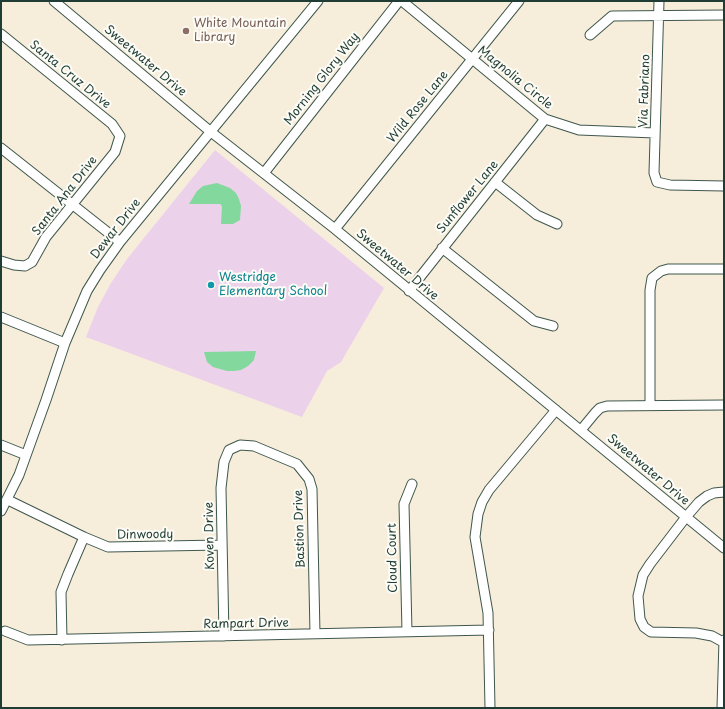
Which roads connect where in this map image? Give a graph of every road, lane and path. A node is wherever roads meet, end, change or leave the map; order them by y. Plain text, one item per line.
1 (54, 1) edge
2 (318, 1) edge
3 (401, 1) edge
4 (519, 1) edge
5 (659, 1) edge
6 (724, 15) edge
7 (659, 17) junction
8 (1, 34) edge
9 (590, 35) dead end
10 (472, 59) junction
11 (545, 119) junction
12 (211, 132) junction
13 (655, 133) junction
14 (120, 136) joint
15 (1, 148) edge
16 (264, 173) junction
17 (495, 182) junction
18 (724, 186) edge
19 (72, 205) junction
20 (557, 224) dead end
21 (335, 229) junction
22 (120, 242) junction
23 (442, 248) junction
24 (1, 261) edge
25 (724, 269) edge
26 (409, 291) junction
27 (1, 318) edge
28 (553, 326) dead end
29 (65, 343) junction
30 (650, 405) junction
31 (724, 406) edge
32 (556, 410) junction
33 (581, 430) junction
34 (1, 445) edge
35 (240, 445) joint
36 (26, 455) junction
37 (412, 484) dead end
38 (724, 492) edge
39 (8, 500) junction
40 (1, 511) edge
41 (686, 517) junction
42 (84, 537) junction
43 (221, 545) junction
44 (724, 548) edge
45 (489, 630) junction
46 (5, 631) dead end
47 (407, 632) junction
48 (314, 634) junction
49 (224, 636) junction
50 (62, 640) junction
51 (724, 641) edge
52 (490, 708) edge
53 (722, 708) edge

1 - 12 street, Sweetwater Drive
2 - 12 street, Dewar Drive
3 - 10 street, Magnolia Circle
3 - 16 street, Morning Glory Way
4 - 10 street, Wild Rose Lane
5 - 7 street, Via Fabriano
6 - 7 street
7 - 9 street
7 - 13 street, Via Fabriano
8 - 14 street, Santa Cruz Drive
10 - 11 street, Magnolia Circle
10 - 21 street, Wild Rose Lane
11 - 13 street, Magnolia Circle
11 - 17 street, Sunflower Lane
12 - 16 street, Sweetwater Drive
12 - 22 street, Dewar Drive
13 - 18 street, Via Fabriano
14 - 19 street, Santa Ana Drive
15 - 19 street
16 - 21 street, Sweetwater Drive
17 - 20 street
17 - 23 street, Sunflower Lane
19 - 22 street
19 - 24 street, Santa Ana Drive
21 - 26 street, Sweetwater Drive
22 - 29 street, Dewar Drive
23 - 26 street, Sunflower Lane
23 - 28 street
25 - 30 street
26 - 32 street, Sweetwater Drive
27 - 29 street
29 - 36 street, Dewar Drive
30 - 31 street
30 - 33 street
32 - 33 street, Sweetwater Drive
32 - 45 street
33 - 41 street, Sweetwater Drive
34 - 36 street
35 - 43 street, Koven Drive
35 - 48 street, Bastion Drive
36 - 39 street, Dewar Drive
37 - 47 street, Cloud Court
38 - 41 street
39 - 40 street, Dewar Drive
39 - 42 street, Dinwoody
41 - 44 street, Sweetwater Drive
41 - 51 street
42 - 43 street, Dinwoody
42 - 50 street
43 - 49 street, Koven Drive
45 - 47 street, Rampart Drive
45 - 52 street
46 - 50 street, Rampart Drive
47 - 48 street, Rampart Drive
48 - 49 street, Rampart Drive
49 - 50 street, Rampart Drive
51 - 53 street

